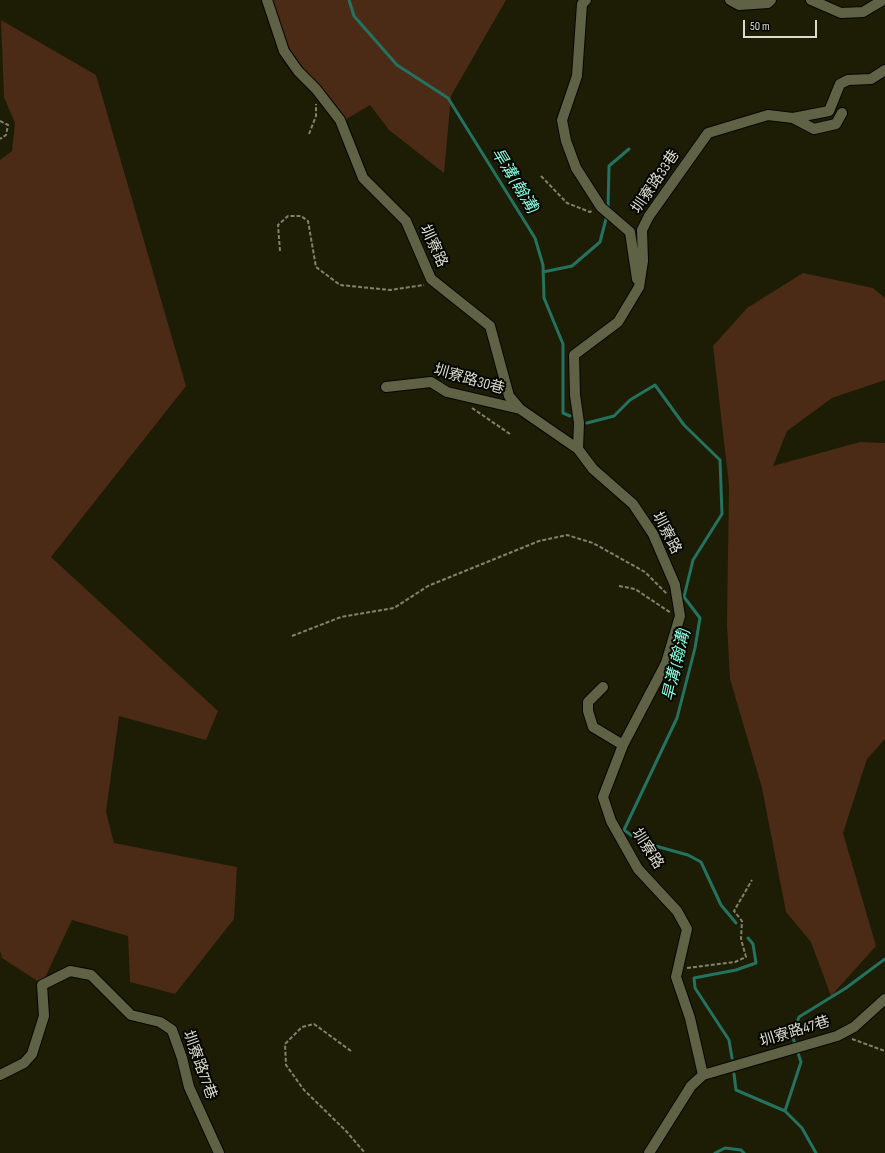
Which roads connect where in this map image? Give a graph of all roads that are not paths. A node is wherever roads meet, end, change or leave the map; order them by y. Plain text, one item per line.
1 (267, 0) edge
2 (586, 0) edge
3 (730, 0) edge
4 (771, 0) edge
5 (810, 0) edge
6 (882, 0) edge
7 (885, 70) edge
8 (842, 113) dead end
9 (794, 118) junction
10 (639, 287) junction
11 (386, 387) dead end
12 (520, 409) junction
13 (578, 449) junction
14 (603, 687) dead end
15 (622, 745) junction
16 (885, 999) edge
17 (0, 1075) edge
18 (703, 1075) junction
19 (219, 1153) edge
20 (650, 1153) edge

1 - 12 street, 圳寮路
2 - 10 street
3 - 4 street
5 - 6 street
7 - 9 street, 圳寮路33巷
8 - 9 street
9 - 10 street, 圳寮路33巷
10 - 13 street, 圳寮路33巷
11 - 12 street, 圳寮路30巷
12 - 13 street, 圳寮路
13 - 15 street, 圳寮路
14 - 15 street
15 - 18 street, 圳寮路
16 - 18 street, 圳寮路47巷
17 - 19 street, 圳寮路77巷
18 - 20 street

